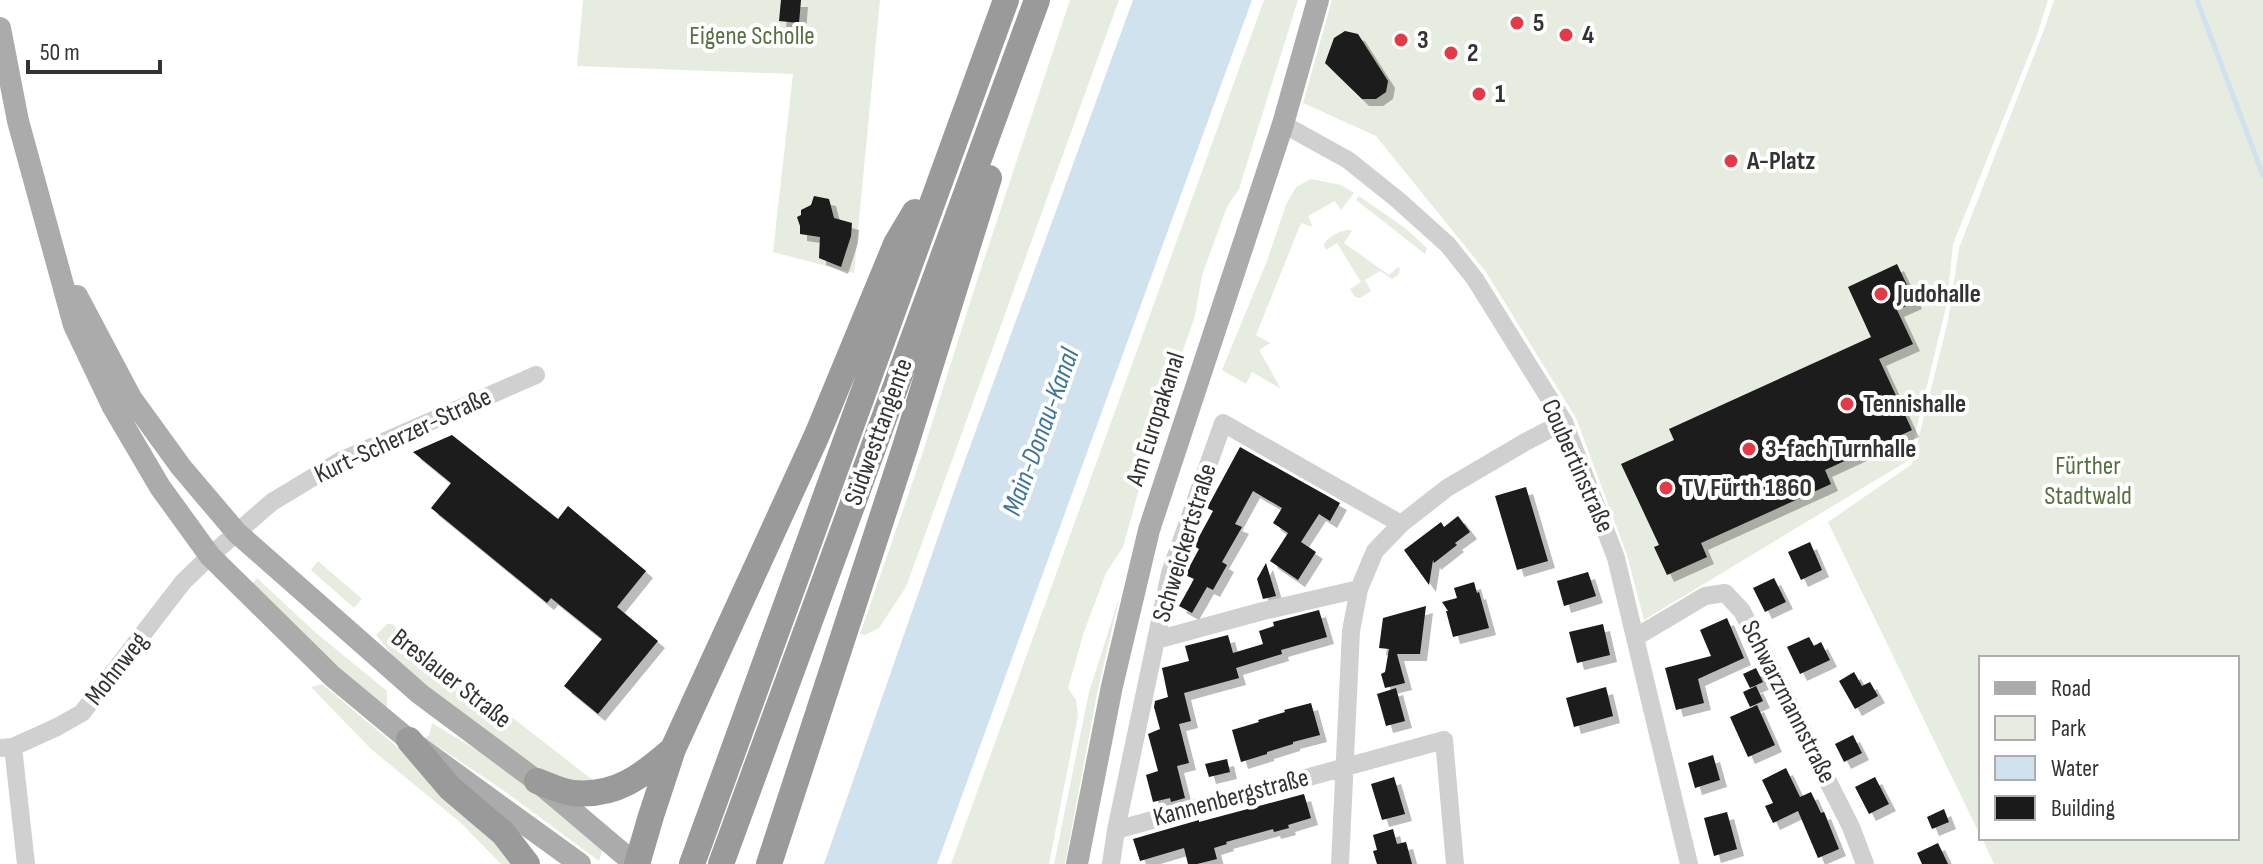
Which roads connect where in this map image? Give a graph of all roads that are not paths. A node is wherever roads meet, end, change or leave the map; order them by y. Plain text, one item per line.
1 (1006, 0) edge
2 (1037, 0) edge
3 (1318, 0) edge
4 (0, 28) edge
5 (1005, 88) junction
6 (1283, 124) junction
7 (950, 154) junction
8 (49, 232) junction
9 (536, 375) dead end
10 (1564, 422) junction
11 (1401, 524) junction
12 (237, 533) junction
13 (210, 556) junction
14 (1359, 589) junction
15 (1636, 637) junction
16 (1156, 640) junction
17 (409, 740) junction
18 (6, 748) edge
19 (673, 749) junction
20 (1345, 767) junction
21 (537, 781) junction
22 (1116, 830) junction
23 (26, 864) edge
24 (527, 864) edge
25 (580, 864) edge
26 (636, 864) edge
27 (692, 864) edge
28 (721, 864) edge
29 (769, 864) edge
30 (1077, 864) edge
31 (1111, 864) edge
32 (1340, 864) edge
33 (1455, 864) edge
34 (1689, 864) edge
35 (1865, 864) edge

1 - 7 highway, Südwesttangente
2 - 5 highway, Südwesttangente
3 - 6 main road, Am Europakanal
4 - 8 main road, Breslauer Straße
5 - 28 highway, Südwesttangente
5 - 29 highway
6 - 10 street, Coubertinstraße
6 - 30 main road, Am Europakanal
7 - 19 highway
7 - 27 highway, Südwesttangente
8 - 12 main road, Breslauer Straße
8 - 13 main road, Breslauer Straße
9 - 12 street, Kurt-Scherzer-Straße
10 - 11 street, Kannenbergstraße
10 - 15 street, Coubertinstraße
11 - 14 street, Kannenbergstraße
11 - 16 street, Schweickertstraße
12 - 13 street
12 - 21 main road, Breslauer Straße
13 - 17 main road, Breslauer Straße
13 - 18 street, Mohnweg
14 - 16 street
14 - 20 street, Kannenbergstraße
15 - 34 street, Coubertinstraße
15 - 35 street, Schwarzmannstraße
16 - 22 street, Schweickertstraße
17 - 24 highway
17 - 25 main road, Breslauer Straße
18 - 23 street
19 - 21 highway
19 - 26 highway
20 - 22 street, Kannenbergstraße
20 - 32 street, Kannenbergstraße
20 - 33 street
21 - 26 main road, Breslauer Straße
22 - 31 street, Schweickertstraße

